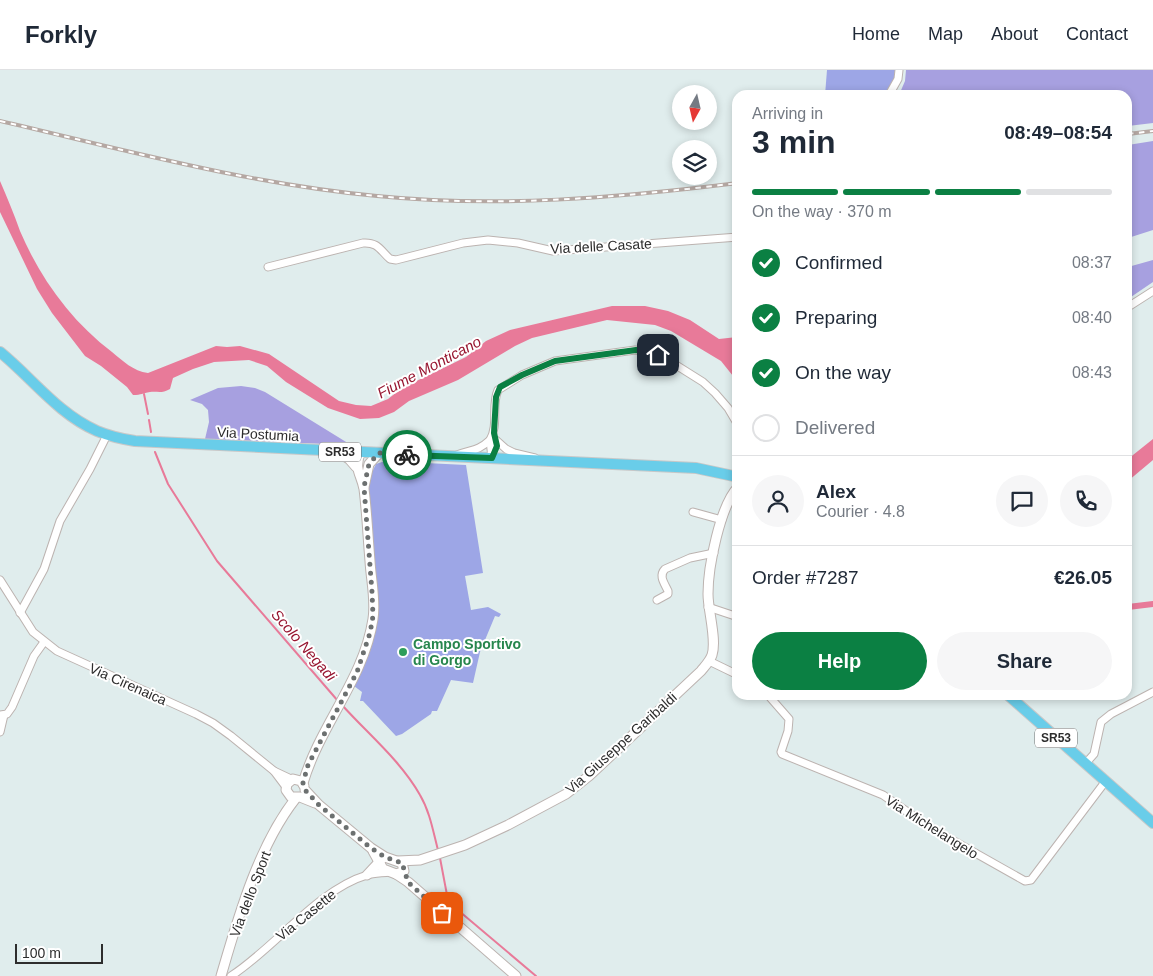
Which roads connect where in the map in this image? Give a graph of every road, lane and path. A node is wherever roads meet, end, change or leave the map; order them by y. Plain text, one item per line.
1 (899, 70) edge
2 (892, 90) edge
3 (732, 237) edge
4 (268, 266) dead end
5 (1153, 291) edge
6 (1132, 305) edge
7 (0, 352) edge
8 (0, 360) edge
9 (11, 362) junction
10 (732, 415) edge
11 (106, 435) junction
12 (493, 438) junction
13 (338, 452) junction
14 (361, 453) junction
15 (379, 453) junction
16 (452, 456) junction
17 (492, 458) junction
18 (543, 460) junction
19 (356, 467) junction
20 (366, 473) junction
21 (732, 475) edge
22 (364, 487) junction
23 (732, 490) edge
24 (732, 494) edge
25 (730, 497) junction
26 (693, 512) dead end
27 (722, 520) junction
28 (714, 553) junction
29 (0, 580) edge
30 (657, 600) dead end
31 (708, 607) junction
32 (20, 613) junction
33 (732, 615) edge
34 (44, 642) junction
35 (709, 661) junction
36 (732, 672) edge
37 (1153, 692) edge
38 (772, 700) edge
39 (1014, 700) edge
40 (2, 715) edge
41 (0, 732) edge
42 (1085, 764) junction
43 (1105, 782) junction
44 (295, 788) junction
45 (1153, 823) edge
46 (382, 859) junction
47 (420, 860) junction
48 (398, 861) junction
49 (399, 871) junction
50 (367, 875) junction
51 (221, 976) edge
52 (232, 976) edge
53 (516, 976) edge

1 - 2 street
3 - 4 street, Via delle Casate
5 - 6 street
7 - 9 main road, Via Postumia / SR53
8 - 9 street
9 - 11 main road, Via Postumia / SR53
10 - 12 street
11 - 13 main road, Via Postumia / SR53
11 - 32 street
12 - 16 street
12 - 17 street
12 - 18 street
13 - 14 main road, Via Postumia / SR53
13 - 19 street
14 - 15 main road, Via Postumia / SR53
14 - 19 street
14 - 20 street
15 - 16 main road, Via Postumia / SR53
15 - 20 street
16 - 17 main road, Via Postumia / SR53
17 - 18 main road, Via Postumia / SR53
18 - 21 main road, Via Postumia / SR53
19 - 22 street, Via dello Sport
20 - 22 street
22 - 44 street, Via dello Sport
23 - 25 street
24 - 25 street
25 - 27 street
26 - 27 street
27 - 28 street
28 - 30 street
28 - 31 street
29 - 32 street, Via Cirenaica
31 - 33 street
31 - 35 street
32 - 34 street, Via Cirenaica
34 - 40 street
34 - 44 street, Via Cirenaica
35 - 36 street
35 - 47 street, Via Giuseppe Garibaldi
37 - 42 street
38 - 43 street, Via Michelangelo
39 - 42 main road, SR53
40 - 41 street
42 - 43 main road, SR53
43 - 45 main road, SR53
44 - 46 street
44 - 51 street, Via dello Sport
46 - 48 street
46 - 49 street
46 - 50 street
47 - 48 street
47 - 49 street
48 - 49 street
49 - 50 street, Via Casette
49 - 53 street
50 - 52 street, Via Casette

